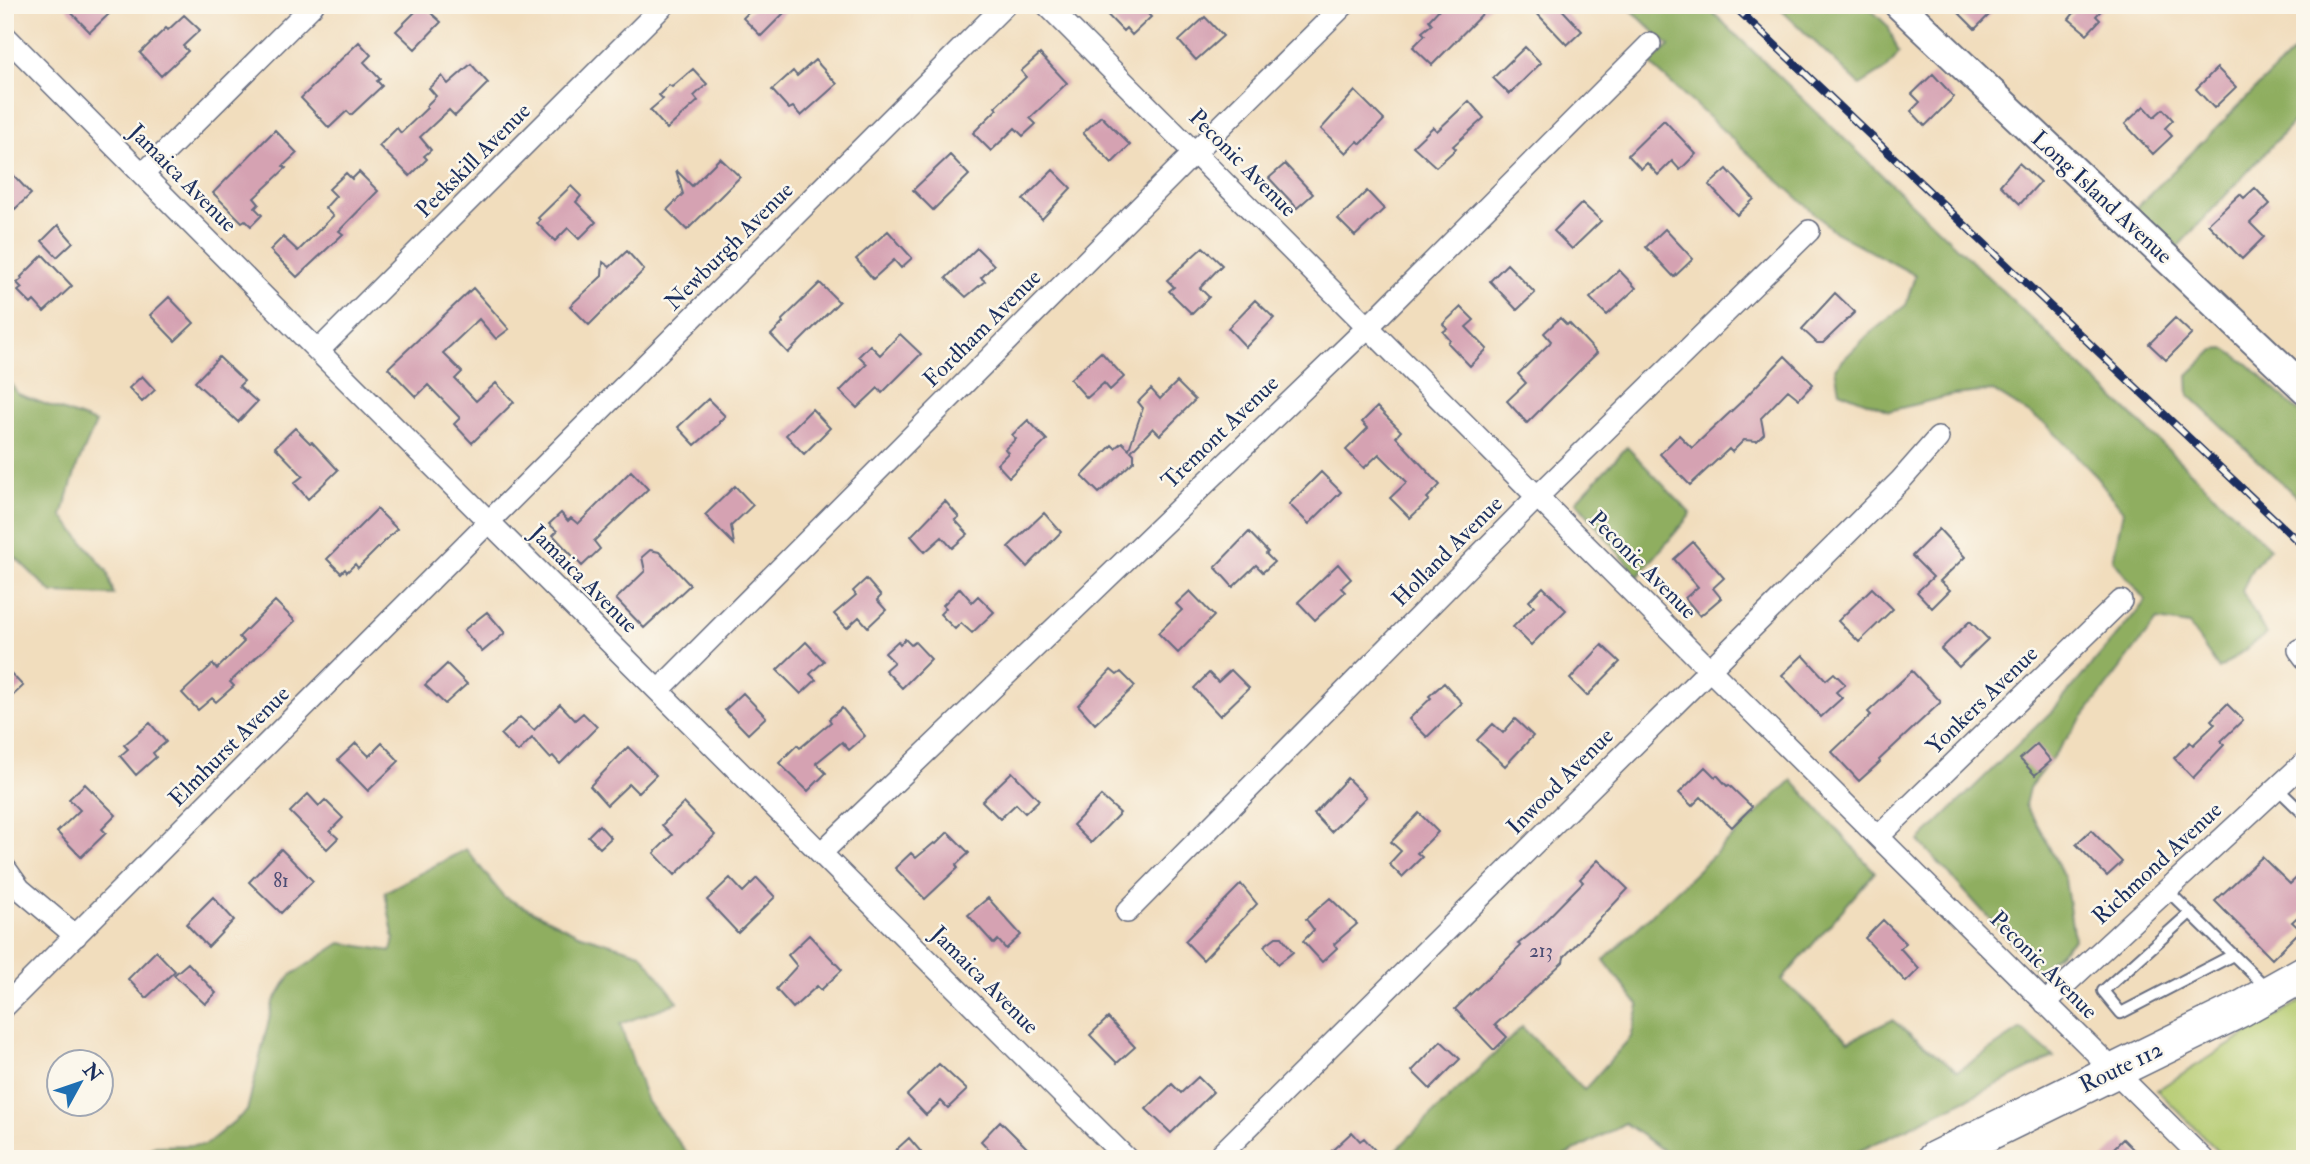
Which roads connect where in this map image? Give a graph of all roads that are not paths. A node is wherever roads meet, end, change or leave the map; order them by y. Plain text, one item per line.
1 (313, 5) edge
2 (664, 5) edge
3 (1005, 5) edge
4 (1047, 5) edge
5 (1344, 5) edge
6 (1899, 5) edge
7 (5, 36) edge
8 (1650, 44) dead end
9 (1195, 152) junction
10 (143, 174) junction
11 (1809, 231) dead end
12 (1369, 326) junction
13 (318, 351) junction
14 (2305, 389) edge
15 (1938, 438) dead end
16 (1538, 496) junction
17 (490, 523) junction
18 (2121, 601) dead end
19 (1710, 670) junction
20 (659, 690) junction
21 (2305, 762) edge
22 (2277, 788) junction
23 (2305, 815) edge
24 (1879, 836) junction
25 (821, 853) junction
26 (5, 868) edge
27 (2167, 890) junction
28 (1127, 912) dead end
29 (2190, 913) junction
30 (76, 936) junction
31 (2233, 955) junction
32 (2305, 973) edge
33 (2271, 993) junction
34 (2045, 1003) junction
35 (5, 1006) edge
36 (2114, 1071) junction
37 (1127, 1159) edge
38 (1216, 1159) edge
39 (1935, 1159) edge
40 (2203, 1159) edge

1 - 10 street
2 - 13 street, Peekskill Avenue
3 - 17 street, Newburgh Avenue
4 - 9 street, Peconic Avenue
5 - 9 street, Fordham Avenue
6 - 14 street, Long Island Avenue
7 - 10 street, Jamaica Avenue
8 - 12 street, Tremont Avenue
9 - 12 street, Peconic Avenue
9 - 20 street, Fordham Avenue
10 - 13 street, Jamaica Avenue
11 - 16 street, Holland Avenue
12 - 16 street, Peconic Avenue
12 - 25 street, Tremont Avenue
13 - 17 street, Jamaica Avenue
15 - 19 street, Inwood Avenue
16 - 19 street, Peconic Avenue
16 - 28 street, Holland Avenue
17 - 20 street, Jamaica Avenue
17 - 30 street, Elmhurst Avenue
18 - 24 street, Yonkers Avenue
19 - 24 street, Peconic Avenue
19 - 38 street, Inwood Avenue
20 - 25 street, Jamaica Avenue
21 - 22 street, Richmond Avenue
22 - 23 lane
22 - 27 street, Richmond Avenue
24 - 34 street, Peconic Avenue
25 - 37 street, Jamaica Avenue
26 - 30 street
27 - 29 lane
27 - 34 street, Richmond Avenue
29 - 31 lane
29 - 31 lane
30 - 35 street, Elmhurst Avenue
31 - 33 lane
32 - 33 main road, Route 112
33 - 36 main road, Route 112
34 - 36 street, Peconic Avenue
36 - 39 main road, Route 112
36 - 40 street, Peconic Avenue

